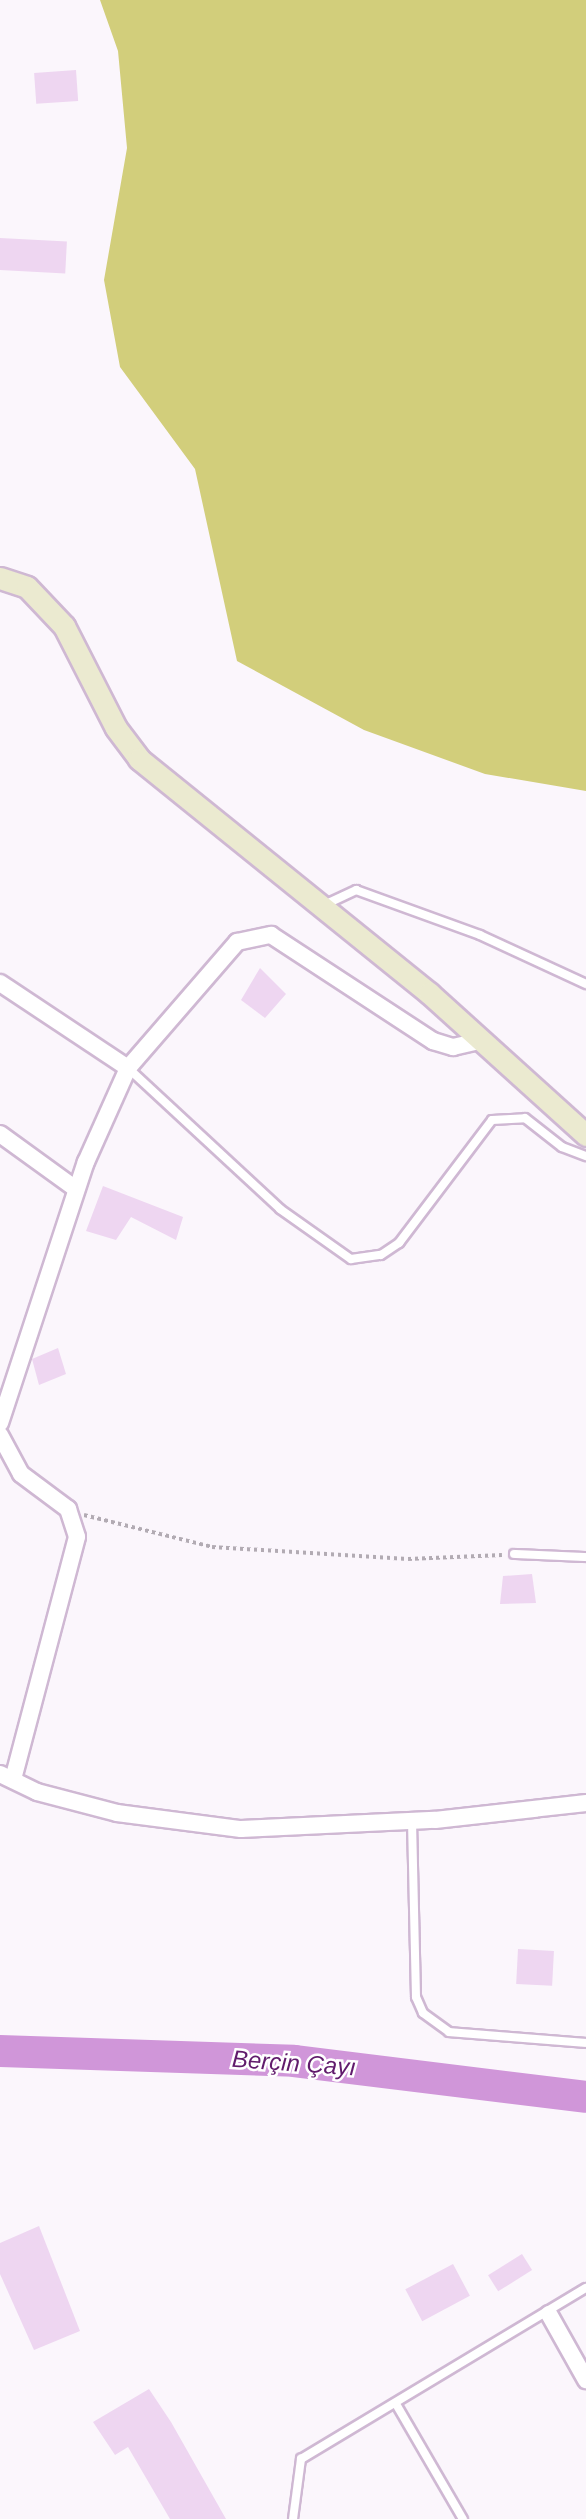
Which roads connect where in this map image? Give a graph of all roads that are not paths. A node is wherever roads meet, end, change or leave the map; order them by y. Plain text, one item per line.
1 (0, 578) edge
2 (322, 906) junction
3 (0, 983) edge
4 (586, 984) edge
5 (480, 1041) junction
6 (128, 1068) junction
7 (0, 1133) edge
8 (586, 1135) edge
9 (586, 1156) edge
10 (76, 1189) junction
11 (0, 1423) edge
12 (0, 1435) edge
13 (514, 1554) road end
14 (586, 1557) edge
15 (6, 1777) edge
16 (586, 1803) edge
17 (412, 1821) junction
18 (586, 2043) edge
19 (586, 2288) edge
20 (549, 2314) junction
21 (586, 2380) edge
22 (396, 2404) junction
23 (293, 2519) edge
24 (463, 2519) edge

1 - 2 street
2 - 4 lane
2 - 5 street
3 - 6 street
5 - 6 street
5 - 8 street
6 - 9 lane
6 - 10 street
7 - 10 street
10 - 11 street
12 - 15 street
13 - 14 lane
15 - 17 street
16 - 17 street
17 - 18 lane
19 - 20 lane
20 - 21 street
20 - 22 lane
22 - 23 lane
22 - 24 lane

